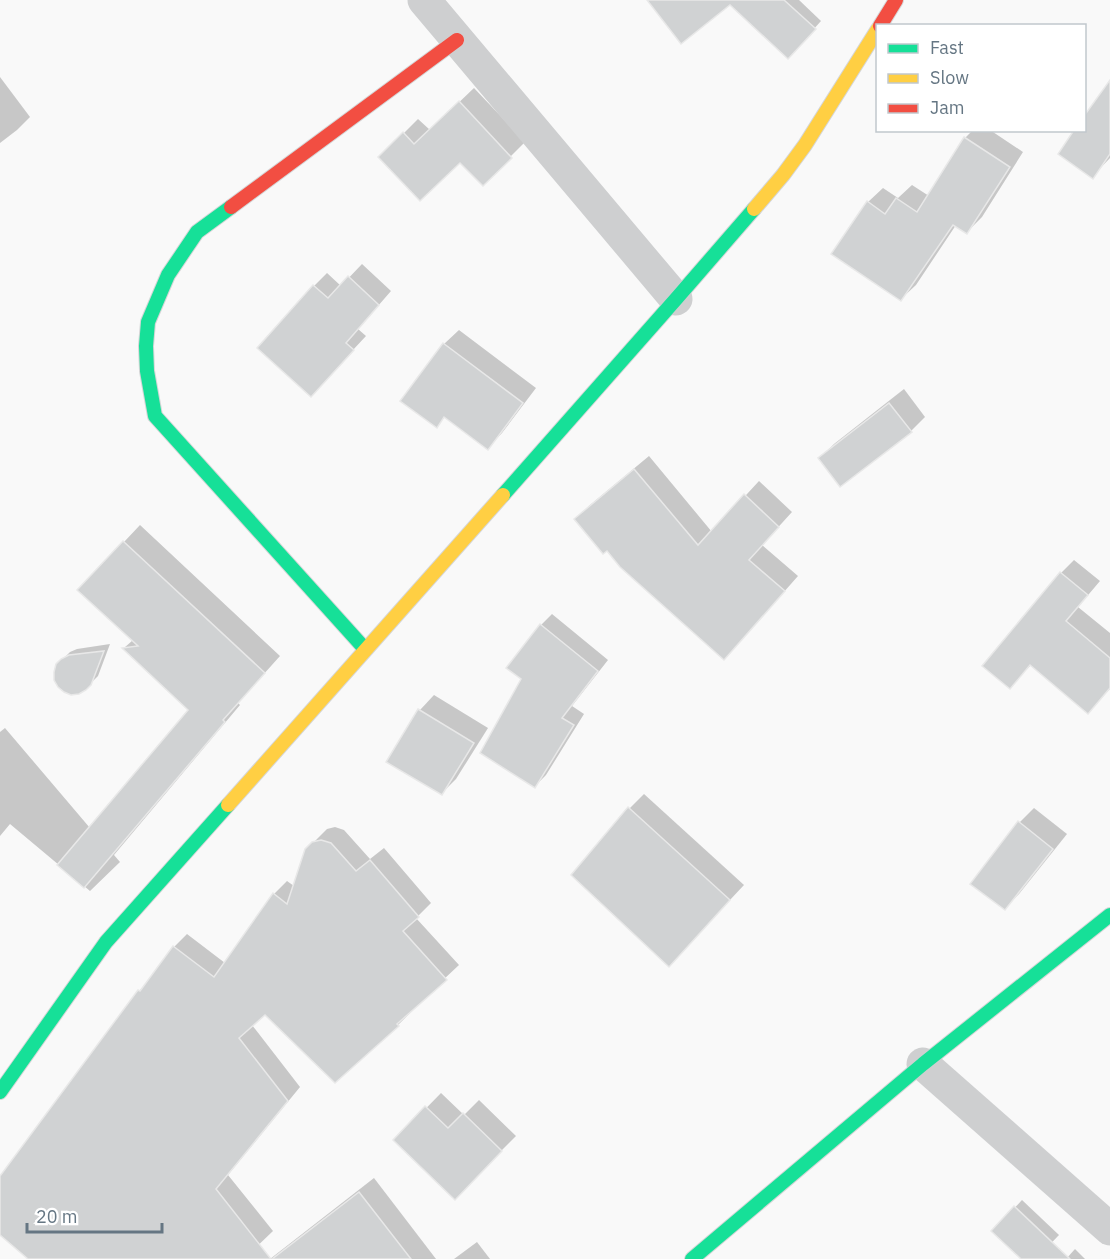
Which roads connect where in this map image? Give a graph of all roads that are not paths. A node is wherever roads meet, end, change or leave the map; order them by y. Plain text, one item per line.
1 (424, 0) edge
2 (896, 0) edge
3 (881, 24) edge
4 (876, 32) edge
5 (458, 40) junction
6 (676, 299) junction
7 (365, 649) junction
8 (1110, 915) edge
9 (923, 1064) junction
10 (0, 1092) edge
11 (1110, 1229) edge
12 (692, 1259) edge

1 - 5 street
2 - 3 street
4 - 6 street
5 - 6 street
5 - 7 street
6 - 7 street
7 - 10 street
8 - 9 street
9 - 11 street
9 - 12 street

